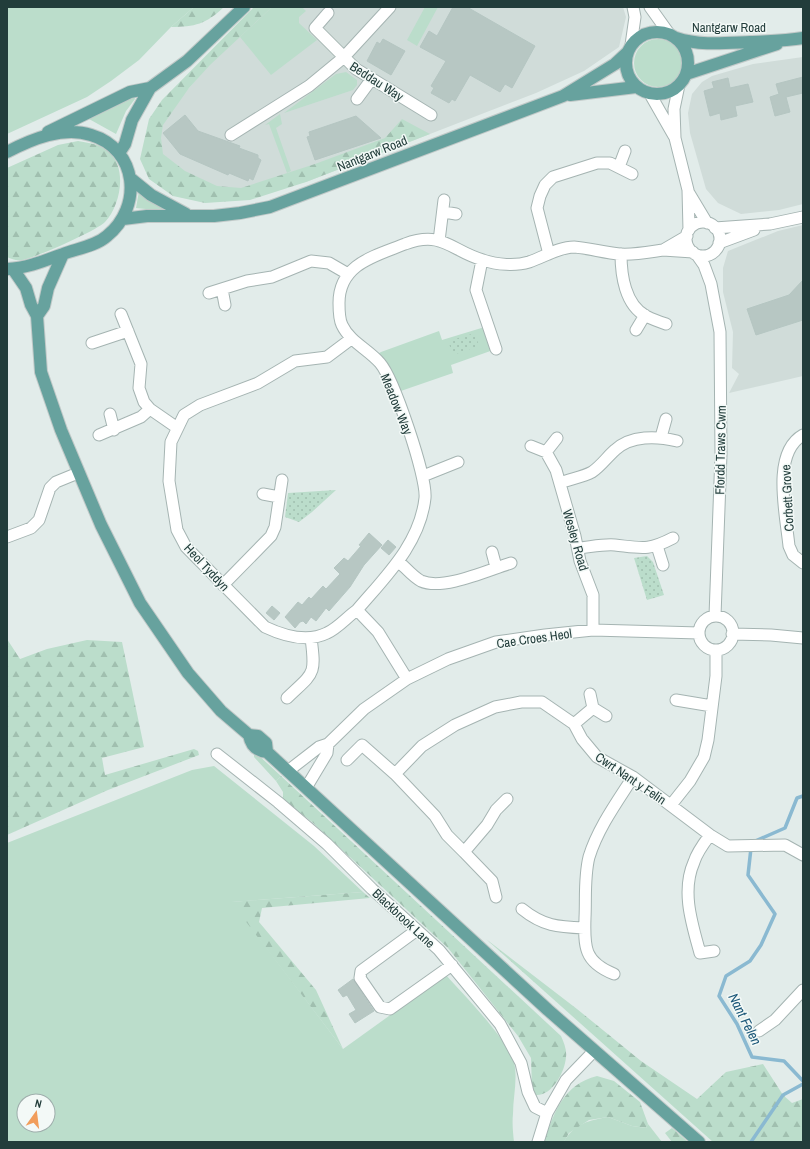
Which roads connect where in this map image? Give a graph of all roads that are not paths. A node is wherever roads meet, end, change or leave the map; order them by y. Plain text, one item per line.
1 (244, 7) edge
2 (390, 7) edge
3 (633, 7) edge
4 (650, 7) edge
5 (328, 13) dead end
6 (672, 36) junction
7 (803, 38) edge
8 (784, 41) junction
9 (630, 48) junction
10 (343, 58) junction
11 (686, 74) junction
12 (371, 80) junction
13 (679, 85) junction
14 (636, 87) junction
15 (150, 88) junction
16 (650, 94) junction
17 (563, 96) junction
18 (357, 99) dead end
19 (431, 115) dead end
20 (230, 135) dead end
21 (40, 137) junction
22 (675, 138) junction
23 (625, 151) dead end
24 (7, 152) edge
25 (119, 153) junction
26 (619, 167) junction
27 (632, 174) dead end
28 (130, 178) junction
29 (688, 190) junction
30 (444, 200) dead end
31 (444, 212) junction
32 (456, 214) dead end
33 (187, 215) junction
34 (803, 217) edge
35 (123, 219) junction
36 (770, 224) junction
37 (711, 226) junction
38 (688, 233) junction
39 (439, 241) junction
40 (717, 247) junction
41 (663, 250) junction
42 (63, 254) junction
43 (549, 254) junction
44 (621, 254) junction
45 (695, 254) junction
46 (482, 260) junction
47 (10, 269) edge
48 (348, 274) junction
49 (711, 284) junction
50 (222, 289) junction
51 (209, 293) dead end
52 (225, 305) dead end
53 (121, 314) dead end
54 (644, 315) junction
55 (37, 316) junction
56 (666, 324) dead end
57 (636, 330) dead end
58 (128, 331) junction
59 (351, 338) junction
60 (92, 343) dead end
61 (496, 349) dead end
62 (150, 409) junction
63 (110, 414) dead end
64 (666, 419) dead end
65 (176, 427) junction
66 (114, 430) junction
67 (99, 435) dead end
68 (803, 435) edge
69 (661, 437) junction
70 (557, 438) dead end
71 (677, 441) dead end
72 (532, 446) dead end
73 (546, 452) junction
74 (458, 462) dead end
75 (78, 473) junction
76 (423, 476) junction
77 (282, 480) dead end
78 (560, 482) junction
79 (263, 494) dead end
80 (279, 497) junction
81 (7, 537) edge
82 (673, 538) dead end
83 (657, 546) junction
84 (578, 548) junction
85 (492, 552) dead end
86 (398, 561) junction
87 (511, 563) dead end
88 (803, 563) edge
89 (663, 565) dead end
90 (496, 567) junction
91 (223, 585) junction
92 (357, 610) junction
93 (715, 616) junction
94 (593, 630) junction
95 (699, 633) junction
96 (732, 634) junction
97 (310, 638) junction
98 (803, 638) edge
99 (716, 650) junction
100 (407, 678) junction
101 (590, 694) dead end
102 (287, 698) dead end
103 (676, 700) dead end
104 (712, 706) junction
105 (593, 708) junction
106 (606, 716) dead end
107 (574, 724) junction
108 (328, 744) junction
109 (218, 754) dead end
110 (348, 760) dead end
111 (288, 771) junction
112 (395, 774) junction
113 (633, 777) junction
114 (306, 788) junction
115 (507, 799) dead end
116 (670, 805) junction
117 (710, 835) junction
118 (464, 852) junction
119 (803, 855) edge
120 (496, 897) dead end
121 (522, 909) dead end
122 (584, 928) junction
123 (418, 930) junction
124 (714, 951) dead end
125 (452, 965) junction
126 (614, 974) dead end
127 (803, 990) edge
128 (759, 1031) dead end
129 (594, 1051) junction
130 (547, 1113) junction
131 (538, 1142) edge
132 (699, 1142) edge

1 - 15 main road
2 - 10 street, Beddau Way
3 - 9 street
4 - 6 street
5 - 10 street
6 - 8 main road, Nantgarw Road
6 - 9 main road
6 - 11 main road
7 - 8 main road, Nantgarw Road
8 - 11 main road, Nantgarw Road
9 - 14 main road
9 - 17 main road, Nantgarw Road
10 - 12 street, Beddau Way
10 - 20 street
11 - 13 main road
12 - 18 street
12 - 19 street, Beddau Way
13 - 16 main road
13 - 22 street
14 - 16 main road
14 - 17 main road, Nantgarw Road
15 - 21 main road
15 - 25 main road
16 - 22 street
17 - 33 main road, Nantgarw Road
21 - 24 main road
21 - 25 main road
22 - 29 street
23 - 26 street
25 - 28 main road
26 - 27 street
26 - 43 street
28 - 33 main road, Nantgarw Road
28 - 35 main road
29 - 37 street
29 - 38 street
30 - 31 street
31 - 32 street
31 - 39 street
33 - 35 main road, Nantgarw Road
34 - 36 street
35 - 42 main road
36 - 37 street
36 - 40 street
37 - 38 street
37 - 40 street
38 - 41 street, Meadow Way
38 - 45 street
39 - 46 street, Meadow Way
39 - 48 street, Meadow Way
40 - 45 street
40 - 49 street, Ffordd Traws Cwm
41 - 44 street, Meadow Way
41 - 45 street, Meadow Way
42 - 47 main road
42 - 55 main road
43 - 44 street, Meadow Way
43 - 46 street, Meadow Way
44 - 54 street
45 - 49 street, Ffordd Traws Cwm
46 - 61 street
47 - 55 main road
48 - 50 street
48 - 59 street, Meadow Way
49 - 93 street, Ffordd Traws Cwm
50 - 51 street
50 - 52 street
53 - 58 street
54 - 56 street
54 - 57 street
55 - 75 main road
58 - 60 street
58 - 62 street
59 - 65 street, Heol Tyddyn
59 - 76 street, Meadow Way
62 - 65 street
62 - 66 street
63 - 66 street
64 - 69 street
65 - 91 street, Heol Tyddyn
66 - 67 street
68 - 88 street, Corbett Grove
69 - 71 street
69 - 78 street
70 - 73 street
72 - 73 street
73 - 78 street, Wesley Road
74 - 76 street
75 - 81 street
75 - 111 main road
76 - 86 street, Meadow Way
77 - 80 street
78 - 84 street, Wesley Road
79 - 80 street
80 - 91 street
82 - 83 street
83 - 84 street
83 - 89 street
84 - 94 street, Wesley Road
85 - 90 street
86 - 90 street
86 - 92 street, Meadow Way
87 - 90 street
91 - 97 street, Heol Tyddyn
92 - 97 street, Heol Tyddyn
92 - 100 street
93 - 95 street
93 - 96 street
94 - 95 street, Cae Croes Heol
94 - 100 street, Cae Croes Heol
95 - 99 street
96 - 98 street
96 - 99 street
97 - 102 street
99 - 104 street
100 - 108 street, Cae Croes Heol
101 - 105 street
103 - 104 street
104 - 116 street
105 - 106 street
105 - 107 street
107 - 112 street, Cwrt Nant y Felin
107 - 113 street, Cwrt Nant y Felin
108 - 111 street, Cae Croes Heol
108 - 114 street, Cae Croes Heol
109 - 123 street, Blackbrook Lane
110 - 112 street
111 - 114 main road
112 - 118 street
113 - 116 street, Cwrt Nant y Felin
113 - 122 street
114 - 129 main road
115 - 118 street
116 - 117 street, Cwrt Nant y Felin
117 - 119 street, Cwrt Nant y Felin
117 - 124 street
118 - 120 street
121 - 122 street
122 - 126 street
123 - 125 street, Blackbrook Lane
123 - 125 street
125 - 130 street, Blackbrook Lane
127 - 128 street
129 - 130 street
129 - 132 main road
130 - 131 street

